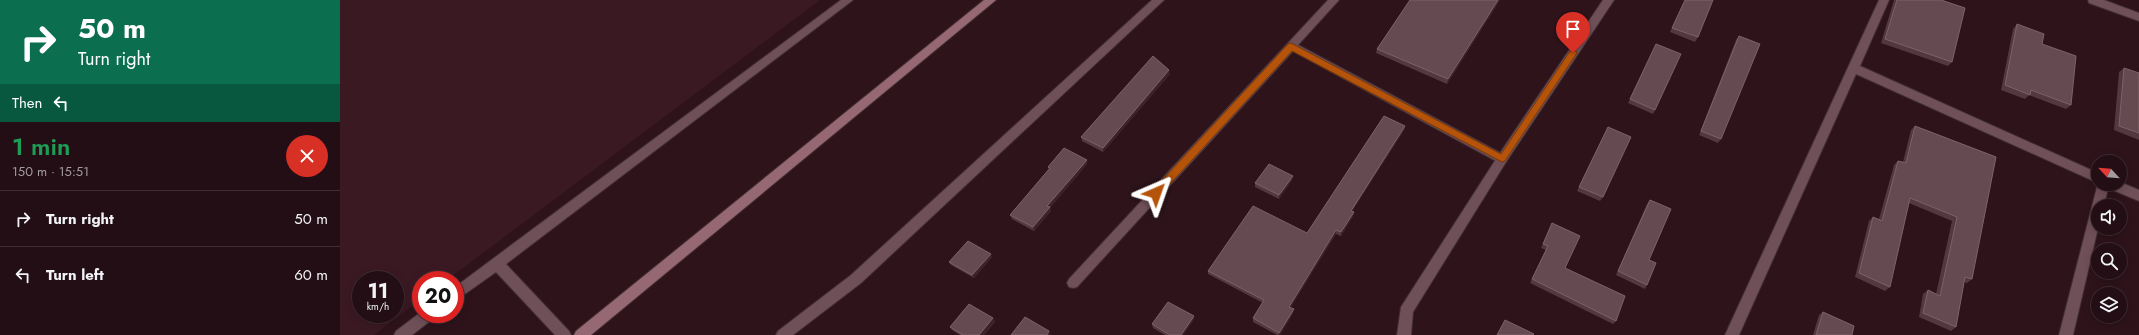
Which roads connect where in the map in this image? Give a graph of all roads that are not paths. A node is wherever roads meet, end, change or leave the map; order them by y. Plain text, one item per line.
1 (848, 0) edge
2 (991, 0) edge
3 (1160, 0) edge
4 (1334, 0) edge
5 (1609, 0) edge
6 (1884, 0) edge
7 (2093, 0) edge
8 (2139, 17) edge
9 (1291, 46) junction
10 (1853, 68) junction
11 (1502, 159) junction
12 (2091, 175) edge
13 (2101, 191) edge
14 (2127, 191) edge
15 (2139, 196) edge
16 (497, 264) junction
17 (1073, 283) dead end
18 (464, 288) edge
19 (417, 323) edge
20 (401, 335) edge
21 (564, 335) edge
22 (581, 335) edge
23 (783, 335) edge
24 (1404, 335) edge
25 (1732, 335) edge
26 (2066, 335) edge

1 - 16 street
2 - 22 main road
3 - 23 street
4 - 9 lane
5 - 11 street
6 - 10 street
7 - 8 street
9 - 11 lane
9 - 17 lane
10 - 12 street
10 - 25 street
11 - 24 street
13 - 26 street
14 - 15 street
16 - 18 street
16 - 21 street
19 - 20 street

